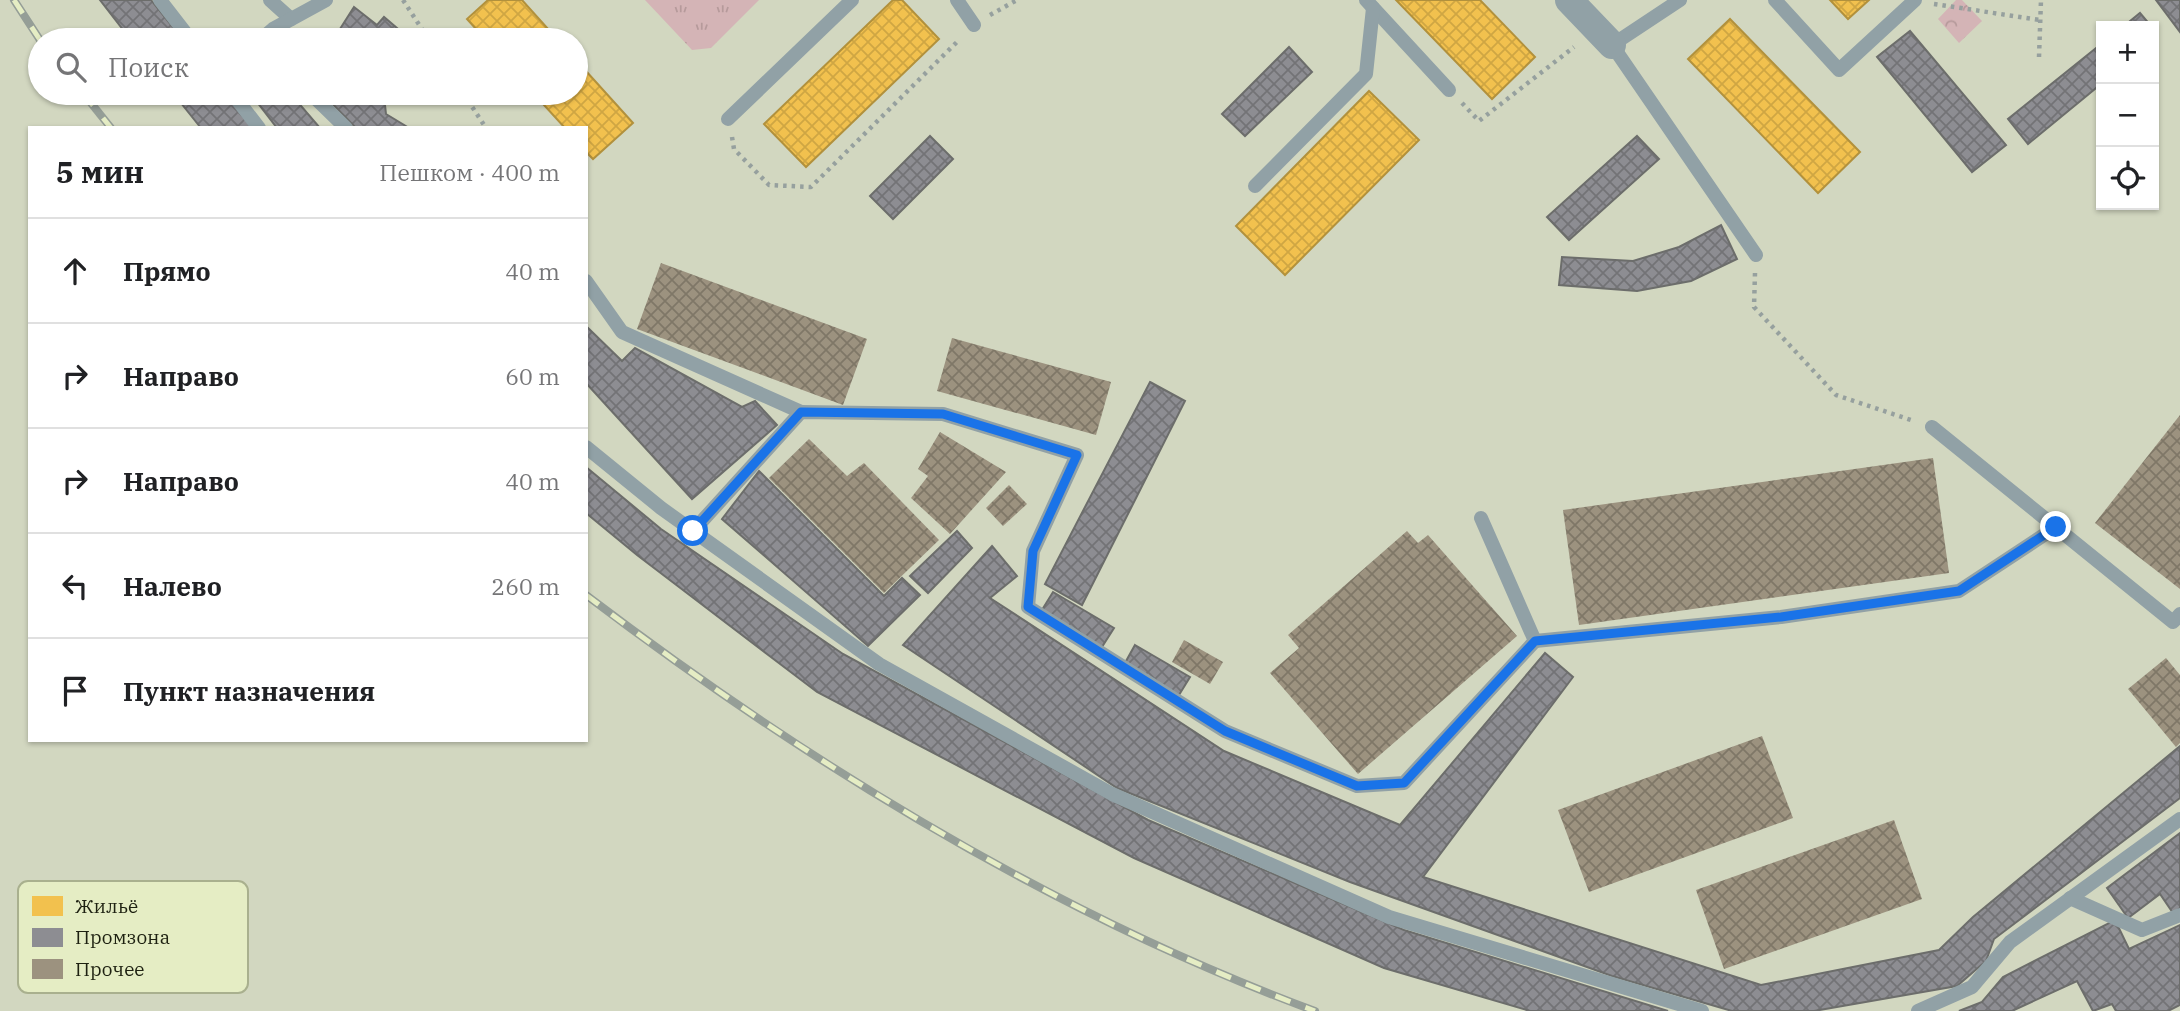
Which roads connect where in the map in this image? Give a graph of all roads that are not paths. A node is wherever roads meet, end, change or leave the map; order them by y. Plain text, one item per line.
1 (160, 0) edge
2 (270, 0) edge
3 (326, 0) edge
4 (852, 0) edge
5 (957, 0) edge
6 (1569, 0) edge
7 (1680, 0) edge
8 (1775, 0) edge
9 (1914, 1) edge
10 (1370, 4) edge
11 (291, 19) junction
12 (974, 25) road end
13 (182, 28) edge
14 (283, 28) edge
15 (1604, 37) junction
16 (1449, 90) road end
17 (242, 105) edge
18 (322, 105) edge
19 (728, 119) road end
20 (258, 126) edge
21 (344, 126) edge
22 (1255, 186) dead end
23 (1756, 255) road end
24 (588, 284) edge
25 (801, 412) junction
26 (1932, 427) road end
27 (588, 449) edge
28 (1481, 518) dead end
29 (2056, 527) junction
30 (693, 531) junction
31 (2180, 614) edge
32 (1535, 641) junction
33 (2180, 819) edge
34 (2070, 898) junction
35 (2180, 915) edge
36 (1702, 1011) edge
37 (1918, 1011) edge

1 - 13 lane
2 - 11 lane
3 - 11 lane
4 - 19 lane
5 - 12 lane
6 - 15 street
7 - 15 lane
8 - 9 lane
10 - 16 lane
10 - 22 lane
11 - 14 lane
15 - 23 lane
17 - 20 lane
18 - 21 lane
24 - 25 lane
25 - 30 lane
25 - 32 lane
26 - 29 lane
27 - 30 lane
28 - 32 lane
29 - 31 lane
29 - 32 lane
30 - 36 lane
33 - 34 lane
34 - 35 lane
34 - 37 lane

